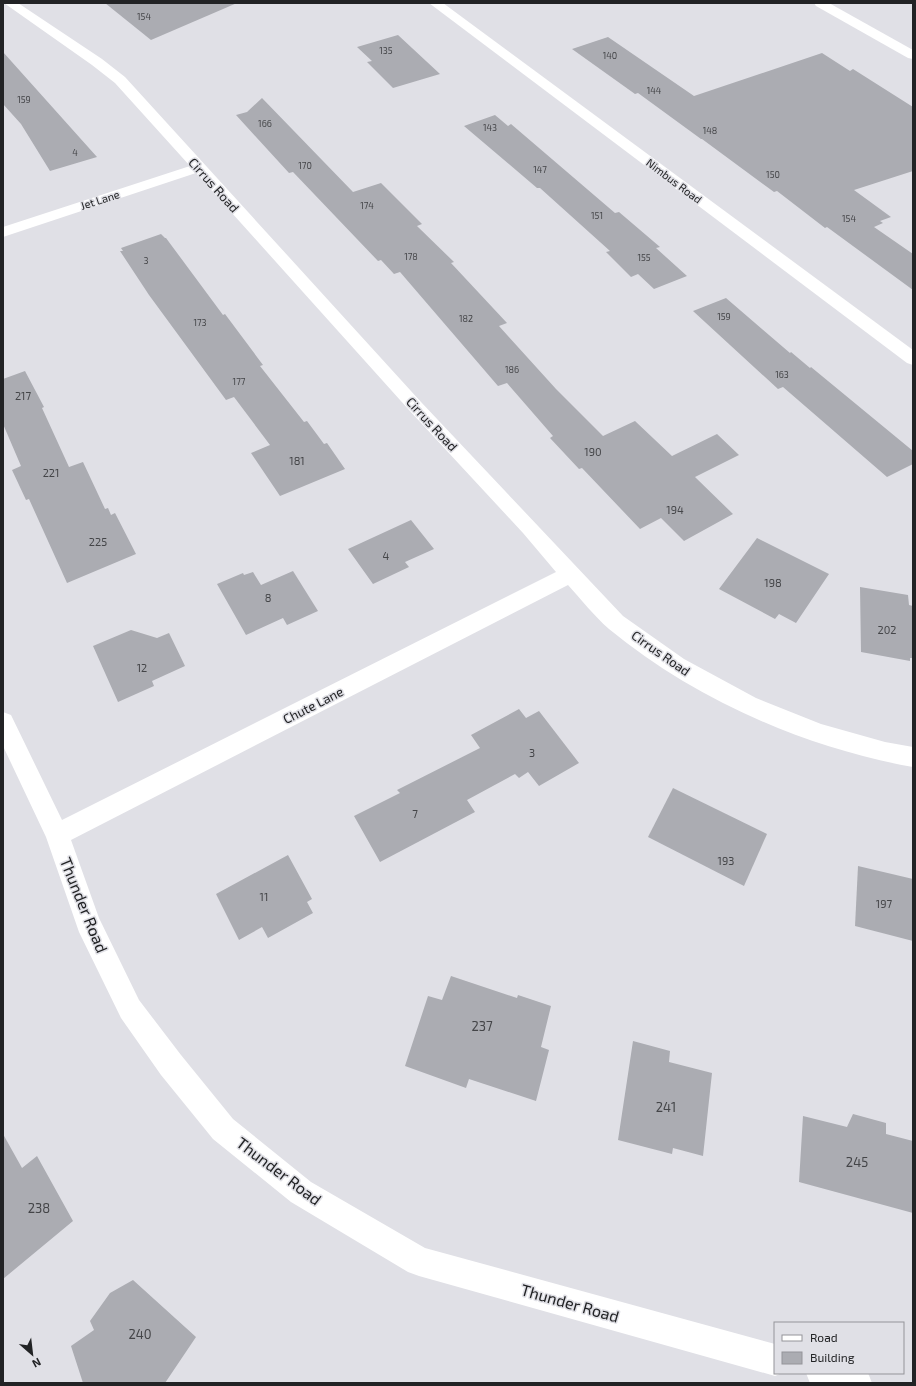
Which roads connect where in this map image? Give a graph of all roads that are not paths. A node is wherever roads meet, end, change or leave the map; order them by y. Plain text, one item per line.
1 (10, 3) edge
2 (435, 3) edge
3 (820, 3) edge
4 (913, 55) edge
5 (198, 168) junction
6 (3, 232) edge
7 (913, 359) edge
8 (570, 574) junction
9 (3, 722) edge
10 (913, 757) edge
11 (57, 835) junction
12 (774, 1360) edge
13 (825, 1374) edge
14 (856, 1383) edge

1 - 5 street, Cirrus Road
2 - 7 street, Nimbus Road
3 - 4 street
5 - 6 street, Jet Lane
5 - 8 street, Cirrus Road
8 - 10 street, Cirrus Road
8 - 11 street, Chute Lane
9 - 11 street, Thunder Road
11 - 12 street, Thunder Road
13 - 14 street

